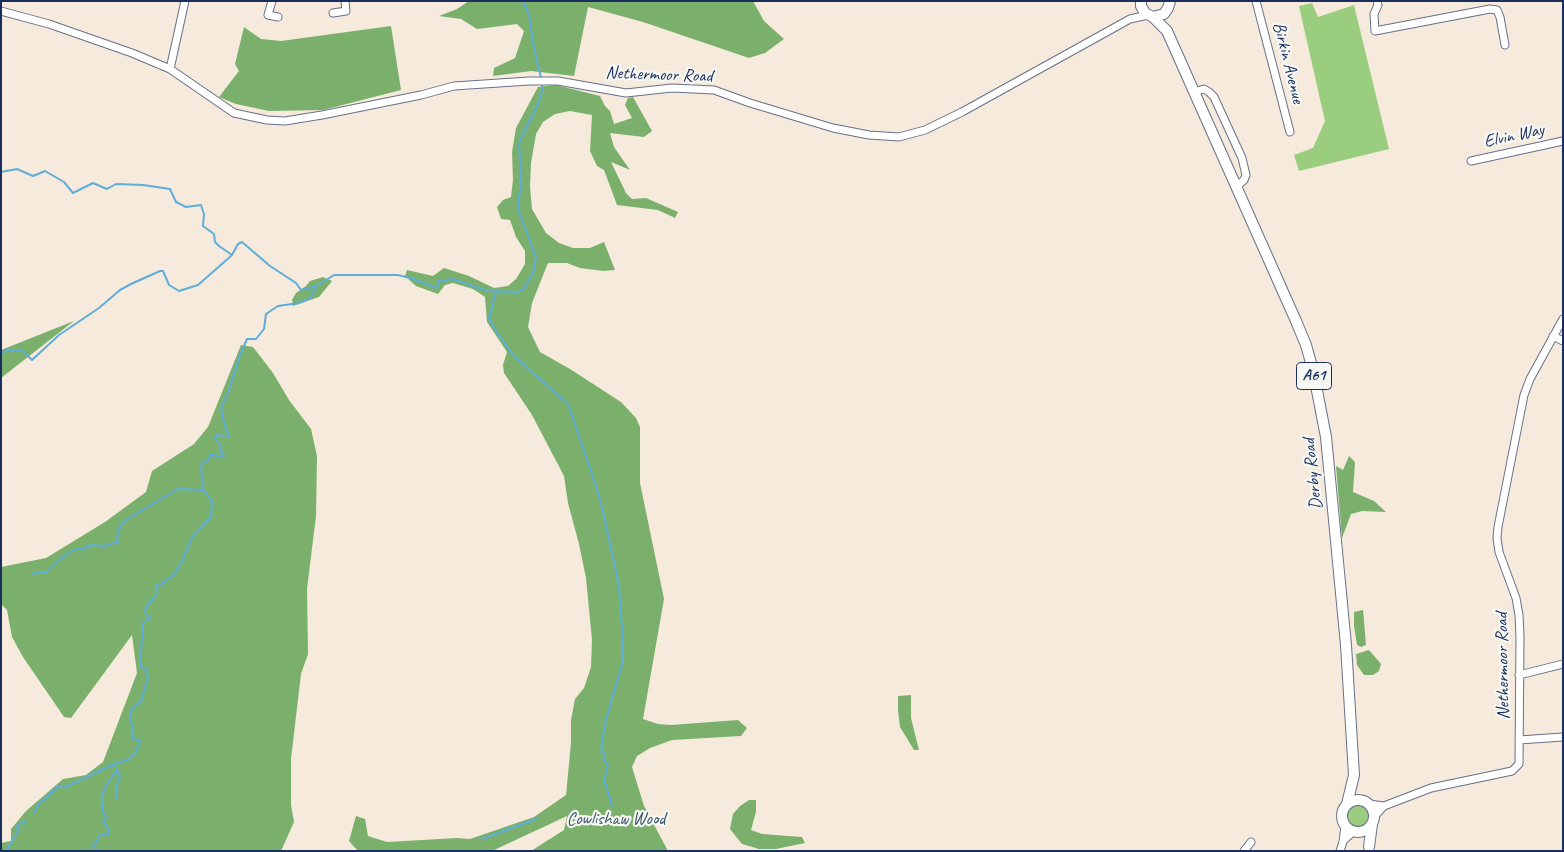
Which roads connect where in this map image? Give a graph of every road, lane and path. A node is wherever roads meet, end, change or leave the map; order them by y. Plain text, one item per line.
1 (184, 1) edge
2 (272, 1) edge
3 (345, 1) edge
4 (1256, 1) edge
5 (1378, 3) edge
6 (1141, 4) edge
7 (1171, 5) edge
8 (1, 11) edge
9 (333, 13) dead end
10 (1151, 16) junction
11 (278, 17) dead end
12 (1130, 19) junction
13 (1167, 31) junction
14 (1505, 44) dead end
15 (170, 69) junction
16 (1194, 92) junction
17 (1290, 132) dead end
18 (1563, 141) edge
19 (1471, 161) dead end
20 (1236, 186) junction
21 (1563, 319) edge
22 (1554, 336) junction
23 (1563, 341) edge
24 (1563, 664) edge
25 (1519, 675) junction
26 (1563, 737) edge
27 (1519, 740) junction
28 (1354, 775) junction
29 (1367, 803) junction
30 (1347, 804) junction
31 (1384, 806) junction
32 (1373, 820) junction
33 (1352, 830) junction
34 (1251, 842) dead end
35 (1370, 849) edge
36 (1247, 850) edge
37 (1340, 851) edge

1 - 15 street
2 - 11 street
3 - 9 street
4 - 17 street, Birkin Avenue
5 - 14 street
6 - 10 highway
6 - 12 street, Nethermoor Road
7 - 10 highway
7 - 13 highway, A61
8 - 15 street, Nethermoor Road
10 - 12 street, Nethermoor Road
10 - 13 highway, A61
12 - 15 street, Nethermoor Road
13 - 16 highway, Derby Road / A61
16 - 20 highway, Derby Road / A61
16 - 20 street
18 - 19 street, Elvin Way
20 - 28 highway, Derby Road / A61
21 - 22 street, Nethermoor Road
22 - 23 street
22 - 25 street, Nethermoor Road
24 - 25 street
25 - 27 street, Nethermoor Road
26 - 27 street
27 - 31 street, Nethermoor Road
28 - 29 highway, Derby Road / A61
28 - 30 highway, Derby Road / A61
29 - 30 highway
29 - 31 street, Nethermoor Road
29 - 32 highway
30 - 33 highway
31 - 32 street, Nethermoor Road
32 - 33 highway
32 - 35 highway
33 - 35 highway
33 - 37 street
34 - 36 street

